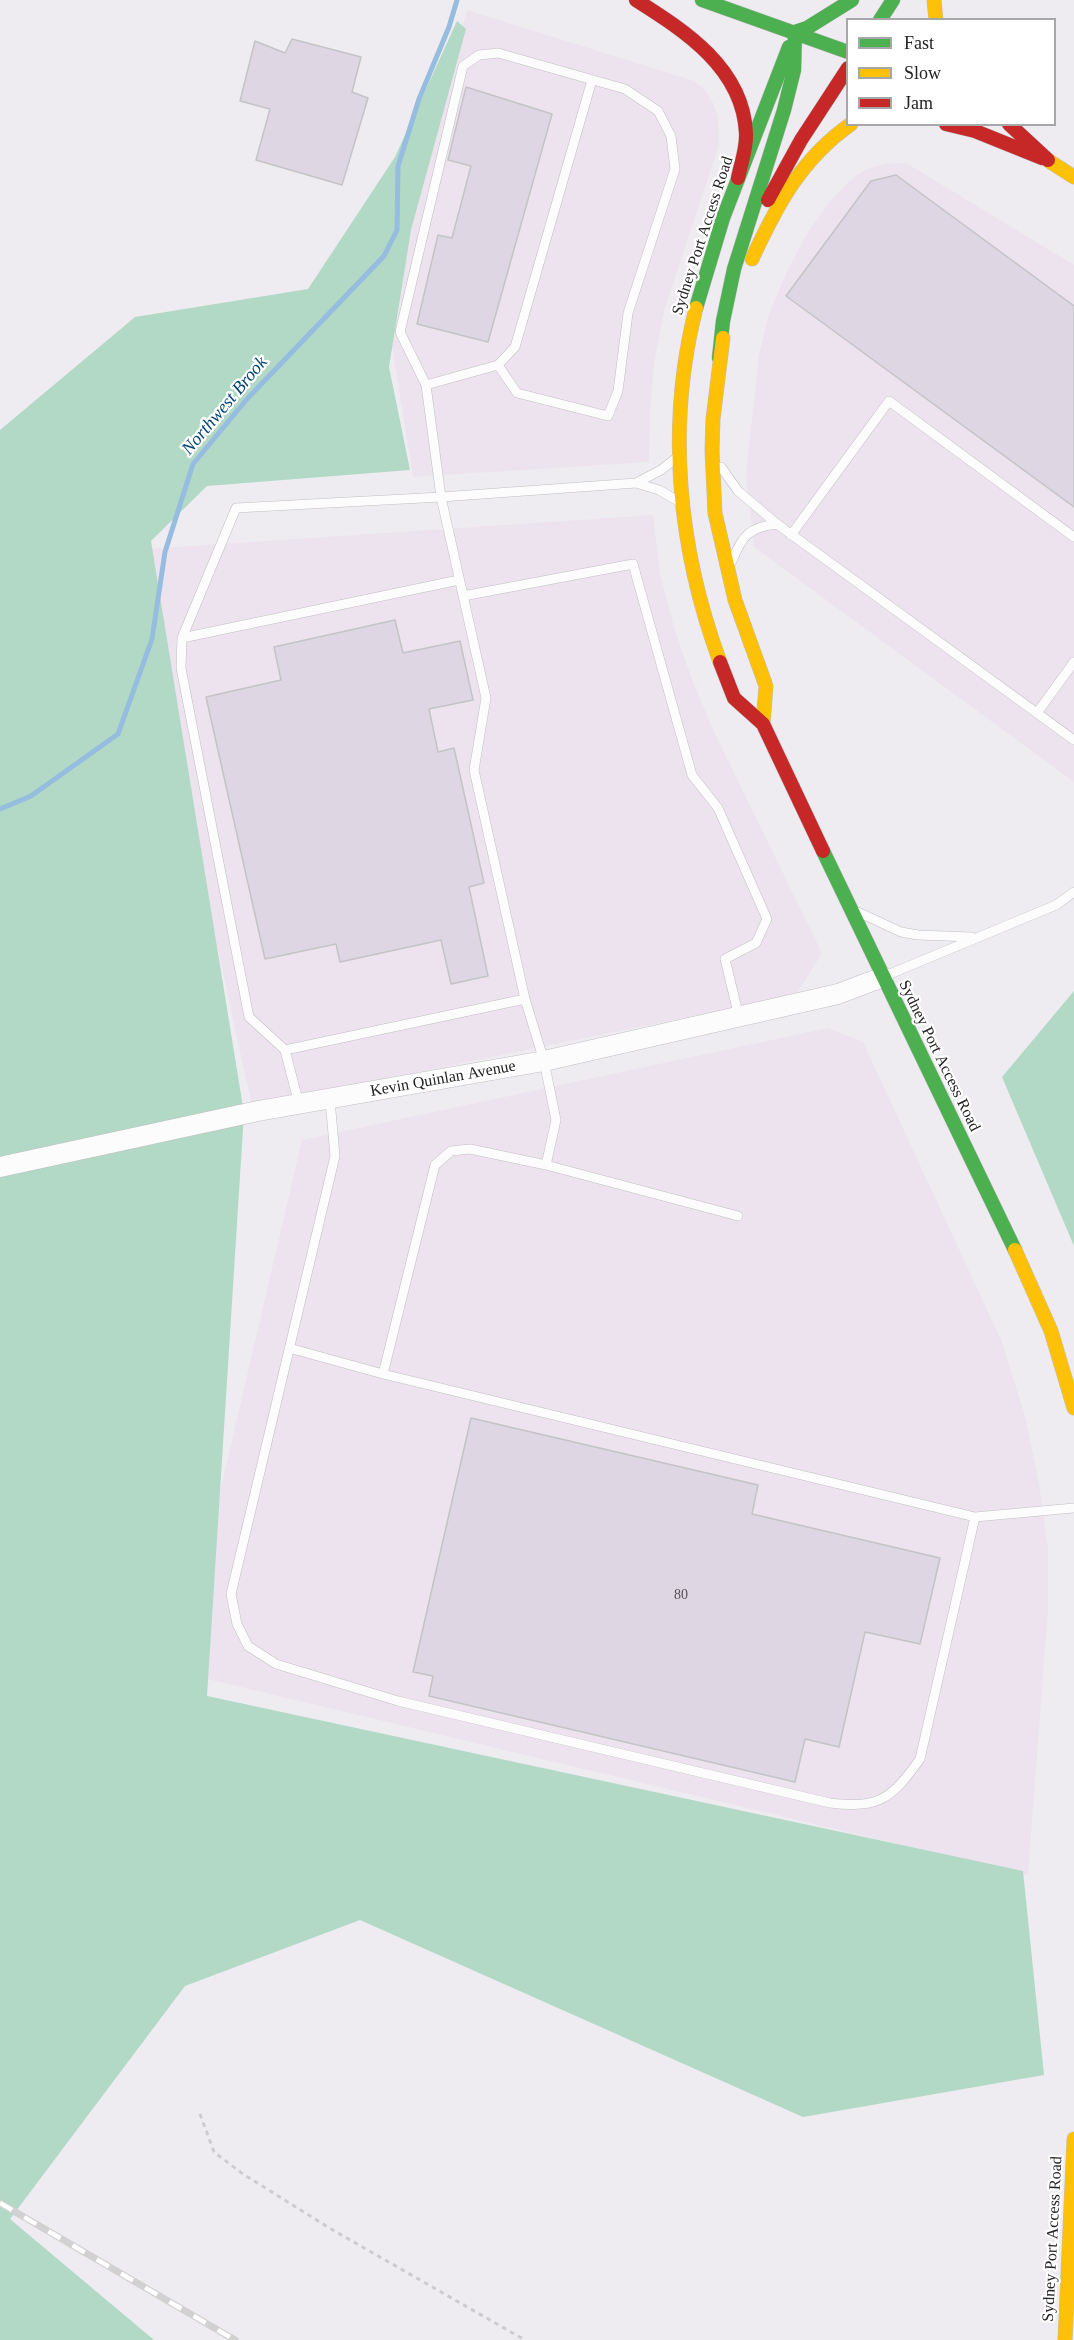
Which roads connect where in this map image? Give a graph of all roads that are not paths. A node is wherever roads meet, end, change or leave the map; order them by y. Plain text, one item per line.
1 (636, 0) edge
2 (702, 0) edge
3 (852, 0) edge
4 (892, 0) edge
5 (934, 0) edge
6 (802, 12) dead end
7 (881, 18) edge
8 (936, 18) edge
9 (795, 32) junction
10 (846, 51) edge
11 (846, 71) edge
12 (592, 80) junction
13 (847, 126) edge
14 (954, 126) edge
15 (994, 126) edge
16 (1011, 126) edge
17 (1048, 160) junction
18 (1074, 177) edge
19 (738, 178) junction
20 (719, 358) junction
21 (498, 364) junction
22 (426, 386) junction
23 (712, 451) junction
24 (679, 456) junction
25 (636, 483) junction
26 (441, 497) junction
27 (681, 502) junction
28 (777, 524) junction
29 (791, 535) junction
30 (1074, 537) edge
31 (727, 573) junction
32 (459, 580) junction
33 (463, 596) junction
34 (182, 638) junction
35 (1074, 662) edge
36 (1037, 712) junction
37 (763, 724) junction
38 (1074, 740) edge
39 (1074, 892) edge
40 (851, 909) junction
41 (977, 937) junction
42 (883, 977) junction
43 (525, 999) junction
44 (740, 1017) junction
45 (285, 1050) junction
46 (544, 1061) junction
47 (330, 1100) junction
48 (299, 1104) junction
49 (546, 1165) junction
50 (0, 1167) edge
51 (738, 1216) dead end
52 (289, 1348) junction
53 (383, 1374) junction
54 (1074, 1408) edge
55 (1074, 1508) edge
56 (975, 1517) junction
57 (1074, 2139) edge
58 (1065, 2340) edge

1 - 19 main road
2 - 9 main road
3 - 9 main road
4 - 7 main road
5 - 8 main road
6 - 9 main road, Sydney Port Access Road
9 - 10 main road
9 - 19 main road, Sydney Port Access Road
9 - 20 main road
11 - 20 main road, Sydney Port Access Road
12 - 21 lane
12 - 21 lane
12 - 22 lane
13 - 20 main road
14 - 17 main road
15 - 17 main road
16 - 17 main road
17 - 18 main road
19 - 24 main road, Sydney Port Access Road
20 - 23 main road, Sydney Port Access Road
21 - 22 lane
22 - 26 lane
23 - 28 lane
23 - 31 main road, Sydney Port Access Road
24 - 25 lane
24 - 27 main road, Sydney Port Access Road
25 - 26 lane
25 - 27 lane
26 - 32 lane
26 - 34 lane
27 - 37 main road, Sydney Port Access Road
28 - 29 lane
28 - 31 lane
29 - 30 lane
29 - 36 lane
31 - 37 main road, Sydney Port Access Road
32 - 33 lane
32 - 34 lane
33 - 43 lane
33 - 44 lane
34 - 45 lane
35 - 36 lane
36 - 38 lane
37 - 40 main road, Sydney Port Access Road
39 - 41 lane
40 - 41 lane
40 - 42 main road, Sydney Port Access Road
41 - 42 lane
42 - 44 street, Kevin Quinlan Avenue
42 - 54 main road, Sydney Port Access Road
43 - 45 lane
43 - 46 lane
44 - 46 street, Kevin Quinlan Avenue
45 - 48 lane
46 - 47 street, Kevin Quinlan Avenue
46 - 49 lane
47 - 48 street, Kevin Quinlan Avenue
47 - 52 lane
48 - 50 street, Kevin Quinlan Avenue
49 - 51 lane
49 - 53 lane
52 - 53 lane
52 - 56 lane
53 - 56 lane
55 - 56 lane
57 - 58 main road, Sydney Port Access Road

